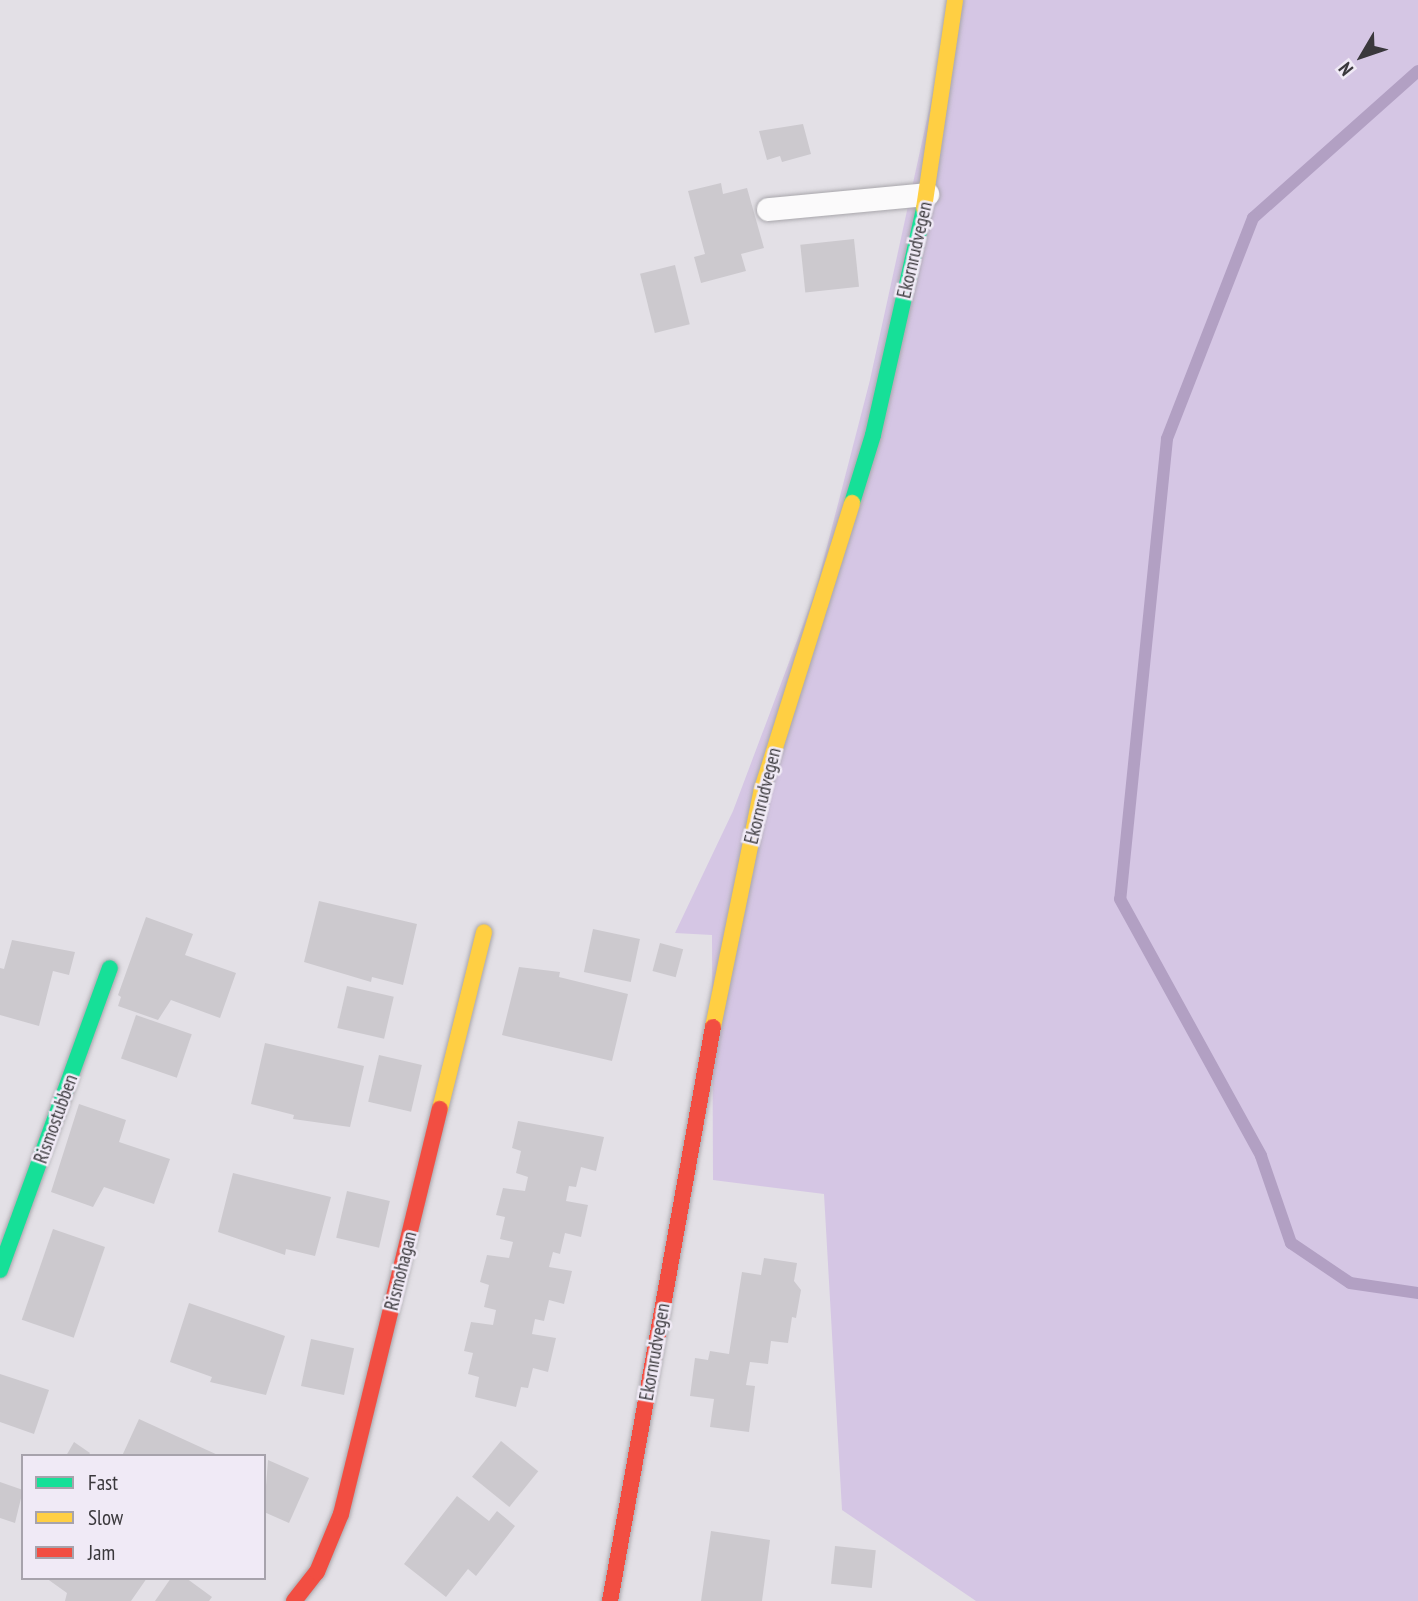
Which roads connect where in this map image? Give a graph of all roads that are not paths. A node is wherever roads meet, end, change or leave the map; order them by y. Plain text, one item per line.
1 (955, 0) edge
2 (927, 194) junction
3 (768, 209) dead end
4 (484, 932) dead end
5 (110, 968) dead end
6 (0, 1270) edge
7 (294, 1601) edge
8 (610, 1601) edge

1 - 2 main road, Ekornrudvegen
2 - 3 lane
2 - 8 main road, Ekornrudvegen
4 - 7 main road, Rismohagan
5 - 6 main road, Rismostubben

